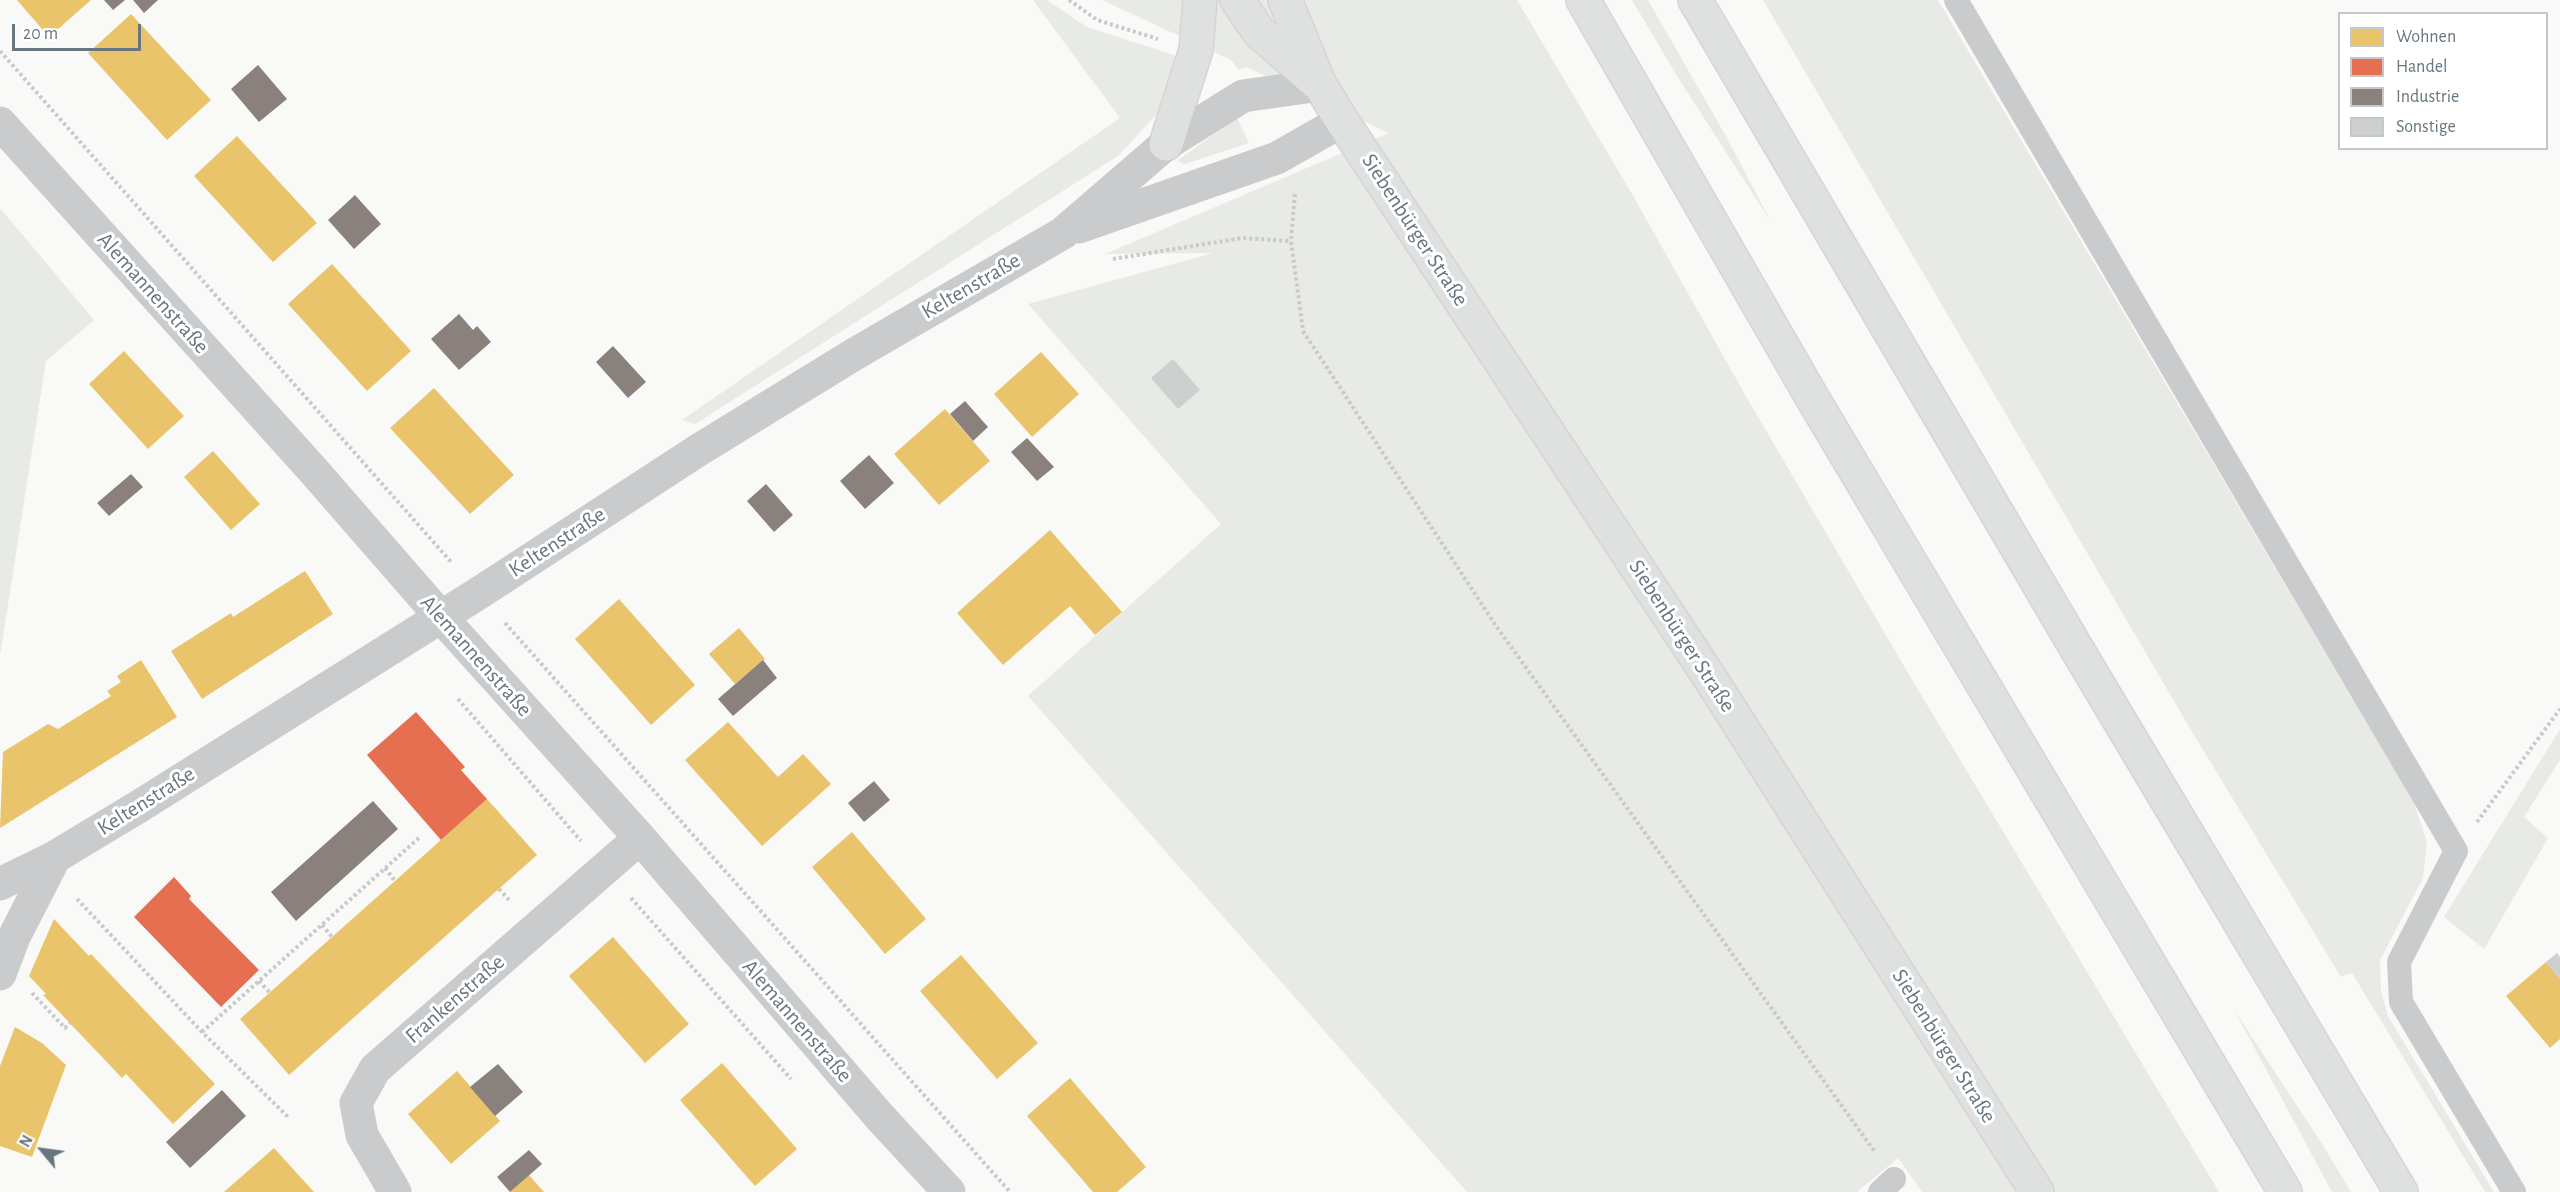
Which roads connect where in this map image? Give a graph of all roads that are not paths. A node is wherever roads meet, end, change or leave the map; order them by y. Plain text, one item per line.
1 (1200, 0) edge
2 (1238, 0) edge
3 (1285, 0) edge
4 (1583, 0) edge
5 (1695, 0) edge
6 (1956, 0) edge
7 (1320, 85) junction
8 (1342, 121) junction
9 (0, 123) edge
10 (1167, 144) junction
11 (1063, 233) junction
12 (441, 617) junction
13 (640, 838) junction
14 (55, 857) junction
15 (0, 884) edge
16 (0, 903) edge
17 (14, 937) junction
18 (14, 981) edge
19 (395, 1192) edge
20 (949, 1192) edge
21 (2037, 1192) edge
22 (2285, 1192) edge
23 (2401, 1192) edge
24 (2514, 1192) edge

1 - 10 main road
2 - 7 main road, Siebenbürger Straße
3 - 7 main road, Siebenbürger Straße
4 - 22 main road
5 - 23 main road
6 - 24 lane
7 - 8 main road, Siebenbürger Straße
7 - 10 street, Keltenstraße
8 - 11 street, Keltenstraße
8 - 21 main road, Siebenbürger Straße
9 - 12 street, Alemannenstraße
10 - 11 street, Keltenstraße
11 - 12 street, Keltenstraße
12 - 13 street, Alemannenstraße
12 - 14 street, Keltenstraße
13 - 19 street, Frankenstraße
13 - 20 street, Alemannenstraße
14 - 15 street, Keltenstraße
14 - 17 street
16 - 17 street
17 - 18 street

